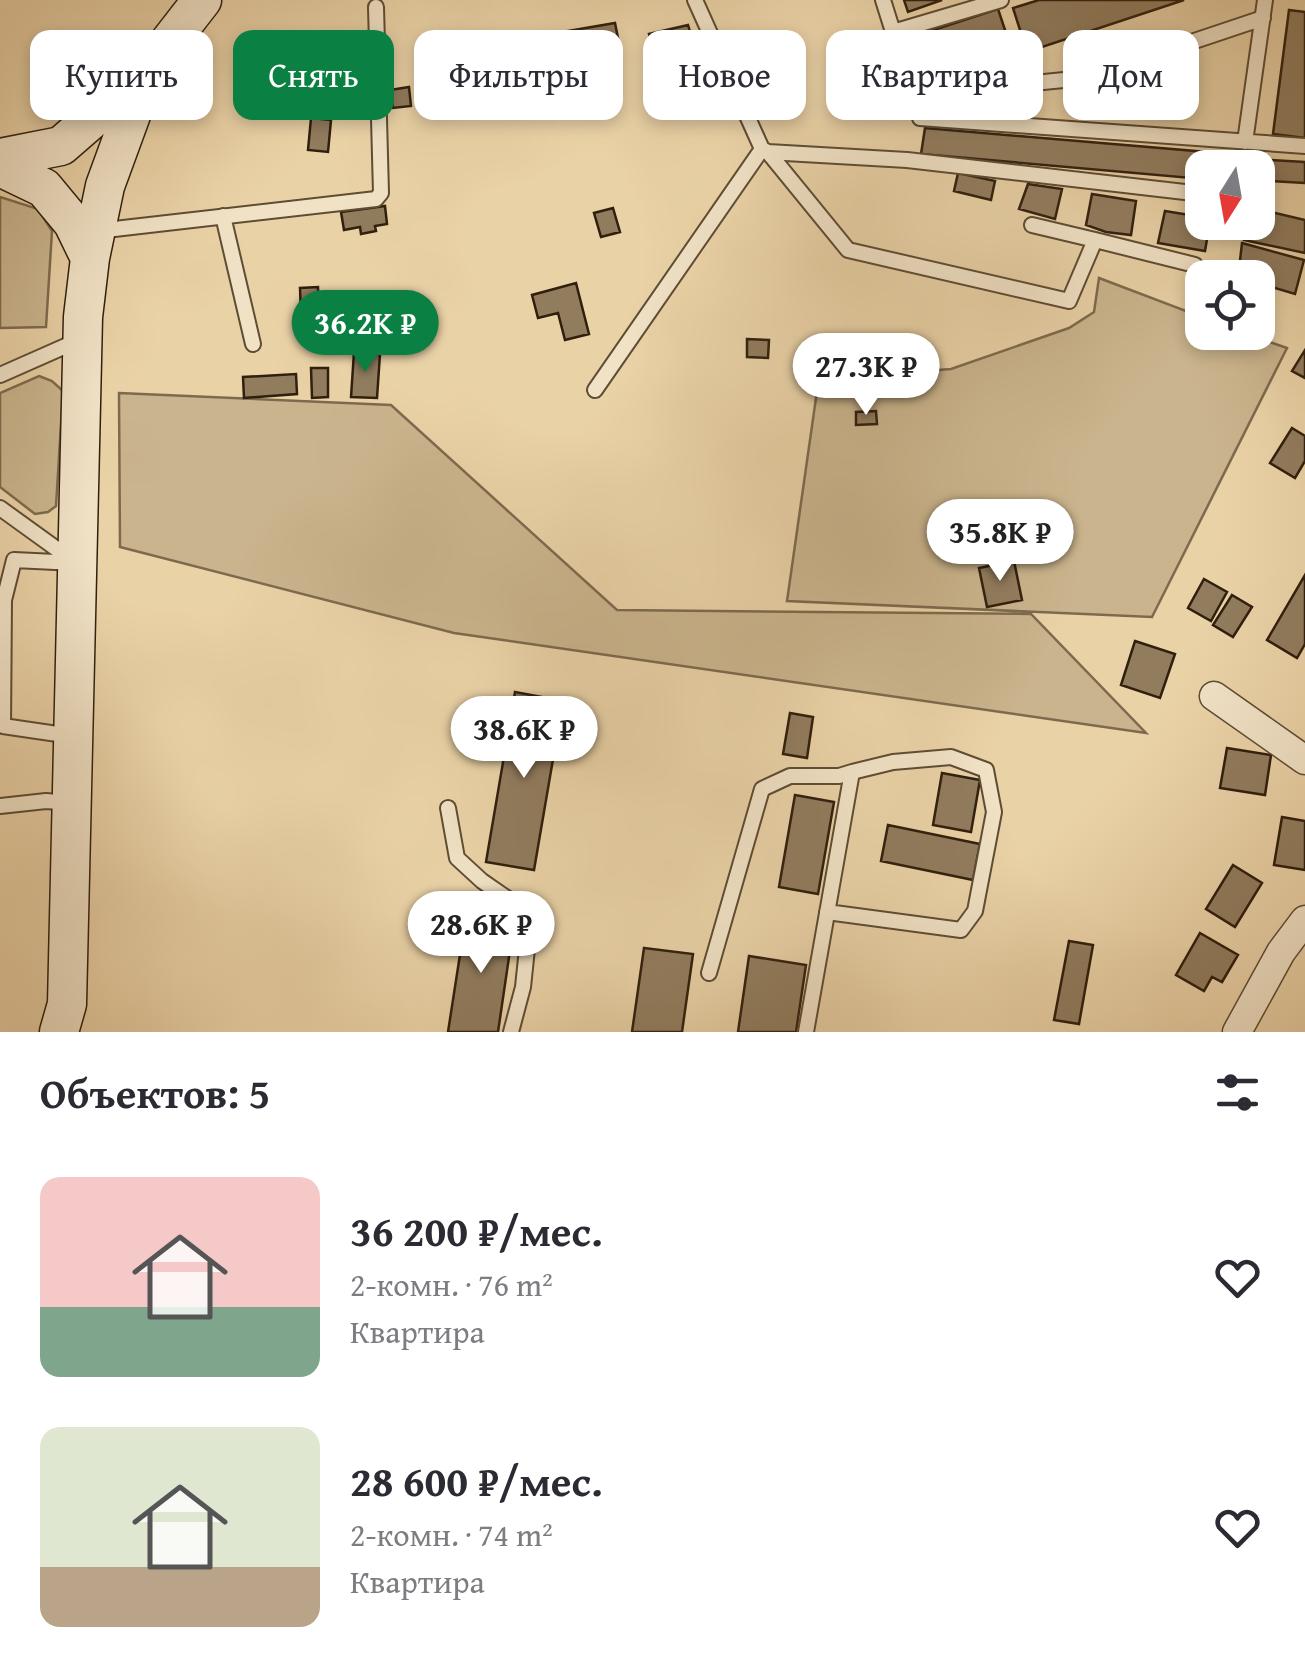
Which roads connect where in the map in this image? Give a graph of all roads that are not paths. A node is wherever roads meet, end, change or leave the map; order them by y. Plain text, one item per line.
1 (202, 0) edge
2 (695, 0) edge
3 (882, 0) edge
4 (1001, 0) edge
5 (1265, 0) edge
6 (376, 8) dead end
7 (1262, 18) junction
8 (179, 30) edge
9 (892, 30) edge
10 (900, 30) edge
11 (1043, 82) edge
12 (91, 120) edge
13 (129, 120) edge
14 (947, 120) edge
15 (1246, 142) junction
16 (1305, 146) edge
17 (765, 150) junction
18 (0, 163) edge
19 (105, 186) junction
20 (1185, 192) edge
21 (223, 216) junction
22 (1032, 225) dead end
23 (1095, 240) junction
24 (93, 244) junction
25 (1185, 263) edge
26 (82, 339) junction
27 (253, 344) dead end
28 (0, 374) edge
29 (595, 390) dead end
30 (0, 508) edge
31 (77, 563) junction
32 (1214, 696) dead end
33 (73, 737) junction
34 (1305, 760) edge
35 (852, 772) junction
36 (72, 803) junction
37 (0, 806) edge
38 (448, 808) dead end
39 (827, 912) junction
40 (1305, 920) edge
41 (709, 973) dead end
42 (59, 1032) edge
43 (511, 1032) edge
44 (806, 1032) edge
45 (1237, 1032) edge

1 - 8 main road
2 - 17 lane
3 - 9 lane
4 - 10 lane
5 - 7 lane
6 - 21 lane
7 - 11 lane
7 - 15 lane
12 - 18 main road
13 - 19 main road
14 - 15 lane
15 - 16 lane
17 - 20 lane
17 - 23 lane
17 - 29 lane
18 - 19 main road
18 - 24 main road
19 - 24 main road
21 - 24 lane
21 - 27 lane
22 - 23 lane
23 - 25 lane
24 - 26 main road
26 - 28 lane
26 - 31 main road
30 - 31 lane
31 - 33 main road
31 - 33 lane
32 - 34 street
33 - 36 main road
35 - 39 lane
35 - 39 lane
35 - 41 lane
36 - 37 lane
36 - 42 main road
38 - 43 lane
39 - 44 lane
40 - 45 street

